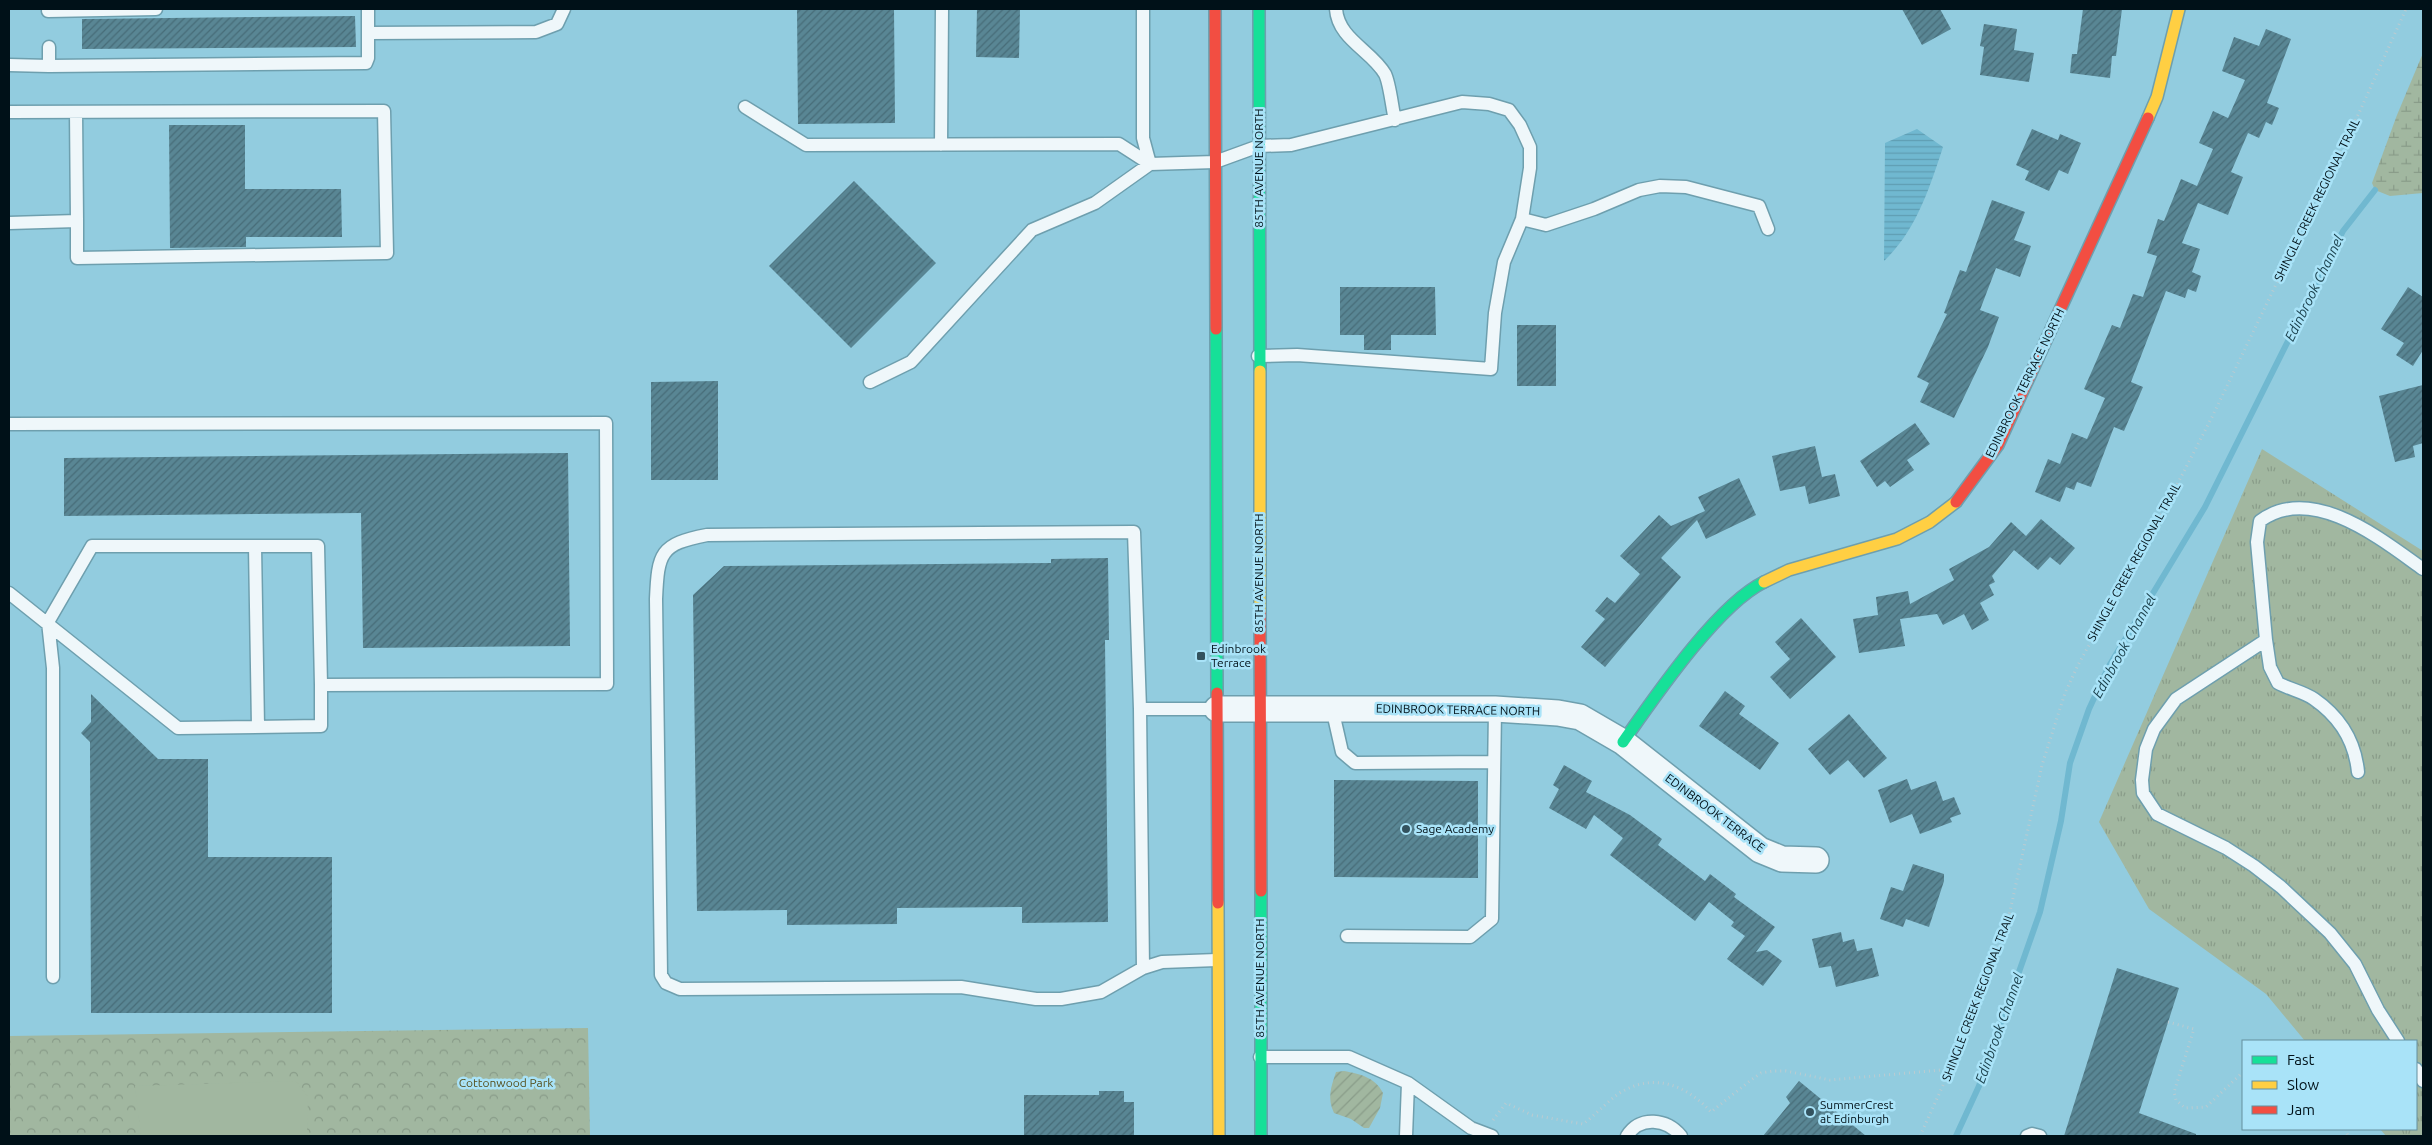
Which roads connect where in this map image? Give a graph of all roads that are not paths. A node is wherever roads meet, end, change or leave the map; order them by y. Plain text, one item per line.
1 (156, 9) edge
2 (368, 9) edge
3 (564, 9) edge
4 (942, 9) edge
5 (1143, 9) edge
6 (1215, 9) edge
7 (1259, 9) edge
8 (1336, 9) edge
9 (2179, 9) edge
10 (48, 11) dead end
11 (368, 33) junction
12 (49, 48) dead end
13 (9, 65) edge
14 (49, 66) junction
15 (745, 106) dead end
16 (9, 112) edge
17 (76, 112) junction
18 (1395, 120) junction
19 (942, 145) junction
20 (1259, 146) junction
21 (1215, 162) junction
22 (1150, 164) junction
23 (1522, 219) junction
24 (77, 221) junction
25 (9, 223) edge
26 (1768, 229) dead end
27 (1258, 356) junction
28 (870, 382) dead end
29 (9, 424) edge
30 (255, 546) junction
31 (2423, 570) edge
32 (9, 593) edge
33 (48, 622) junction
34 (2266, 640) junction
35 (321, 686) junction
36 (1140, 708) junction
37 (1217, 708) junction
38 (1259, 708) junction
39 (1332, 708) junction
40 (1495, 708) junction
41 (258, 727) junction
42 (1623, 742) junction
43 (1494, 762) junction
44 (2358, 772) dead end
45 (1816, 860) dead end
46 (1347, 936) dead end
47 (1217, 960) junction
48 (1142, 968) junction
49 (53, 977) dead end
50 (2397, 1040) edge
51 (1260, 1057) junction
52 (1408, 1083) junction
53 (1488, 1134) edge
54 (1219, 1136) edge
55 (1261, 1136) edge
56 (1406, 1136) edge
57 (1627, 1136) edge
58 (1681, 1136) edge
59 (2027, 1136) edge
60 (2040, 1136) edge

1 - 10 lane
2 - 11 lane
3 - 11 lane
4 - 19 lane
5 - 22 lane
6 - 21 main road
7 - 20 main road, 85TH AVENUE NORTH
8 - 18 lane
9 - 42 main road, EDINBROOK TERRACE NORTH
11 - 14 lane
12 - 14 lane
13 - 14 lane
15 - 19 lane
16 - 17 lane
17 - 24 lane
17 - 24 lane
18 - 20 lane
18 - 23 lane
19 - 22 lane
20 - 21 lane
20 - 27 main road, 85TH AVENUE NORTH
21 - 22 lane
21 - 37 main road
22 - 28 lane
23 - 26 lane
23 - 27 lane
24 - 25 lane
27 - 38 main road, 85TH AVENUE NORTH
29 - 35 lane
30 - 33 lane
30 - 35 lane
30 - 41 lane
31 - 34 lane
32 - 33 lane
33 - 41 lane
33 - 49 lane
34 - 44 lane
34 - 50 lane
35 - 41 lane
36 - 37 lane
36 - 48 lane
36 - 48 lane
37 - 38 street, EDINBROOK TERRACE NORTH
37 - 47 main road
38 - 39 street, EDINBROOK TERRACE NORTH
38 - 51 main road, 85TH AVENUE NORTH
39 - 40 street, EDINBROOK TERRACE NORTH
39 - 43 lane
40 - 42 street, EDINBROOK TERRACE NORTH
40 - 43 lane
42 - 45 street, EDINBROOK TERRACE
43 - 46 lane
47 - 48 lane
47 - 54 main road
51 - 52 lane
51 - 55 main road, 85TH AVENUE NORTH
52 - 53 lane
52 - 56 lane
57 - 58 lane
59 - 60 lane

